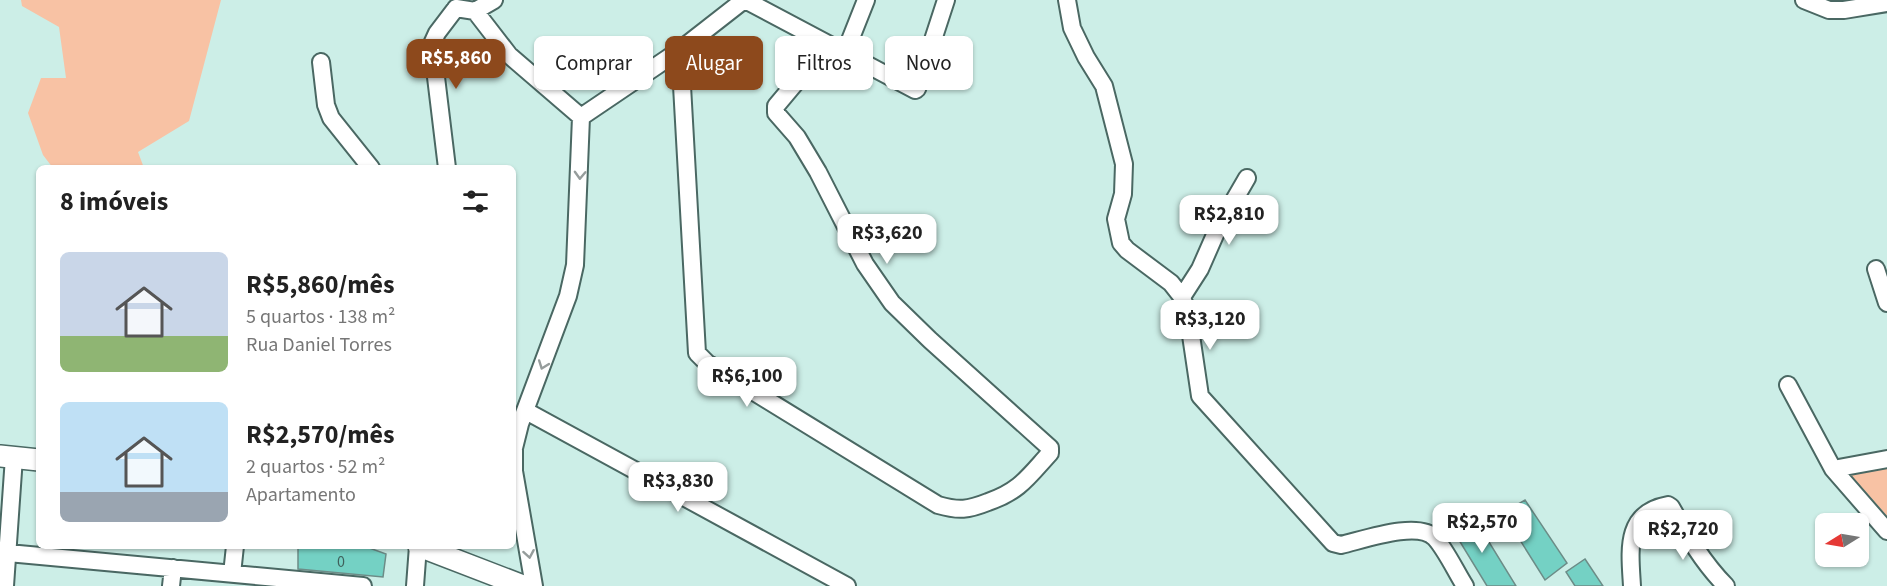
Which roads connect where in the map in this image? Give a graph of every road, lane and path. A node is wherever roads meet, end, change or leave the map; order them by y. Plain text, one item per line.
1 (494, 0) edge
2 (745, 0) edge
3 (866, 0) edge
4 (946, 0) edge
5 (1066, 0) edge
6 (1804, 0) edge
7 (1887, 3) edge
8 (454, 4) edge
9 (475, 10) junction
10 (698, 36) edge
11 (813, 36) edge
12 (852, 36) edge
13 (665, 60) edge
14 (321, 62) dead end
15 (873, 68) edge
16 (682, 90) edge
17 (789, 90) edge
18 (581, 117) junction
19 (369, 165) edge
20 (447, 165) edge
21 (1247, 178) dead end
22 (1876, 269) dead end
23 (1182, 297) junction
24 (1887, 303) edge
25 (1788, 385) dead end
26 (526, 411) junction
27 (516, 440) edge
28 (7, 456) edge
29 (1887, 459) edge
30 (36, 460) edge
31 (1833, 469) junction
32 (516, 482) edge
33 (1887, 531) edge
34 (235, 549) edge
35 (418, 549) edge
36 (426, 549) edge
37 (8, 553) junction
38 (93, 553) edge
39 (173, 568) junction
40 (232, 574) junction
41 (5, 586) edge
42 (171, 586) edge
43 (363, 586) edge
44 (415, 586) edge
45 (523, 586) edge
46 (534, 586) edge
47 (847, 586) edge
48 (1465, 586) edge
49 (1632, 586) edge
50 (1726, 586) edge

1 - 9 street
2 - 10 street
2 - 11 street
3 - 12 street
4 - 15 street
5 - 23 street
6 - 7 street
8 - 9 street
8 - 20 street
9 - 18 street
13 - 18 street
14 - 19 street
16 - 17 street
18 -> 26 street
21 - 23 street
22 - 24 street
23 - 48 street
25 - 31 street
26 -> 27 street
26 - 47 street
28 - 30 main road
28 - 37 street
29 - 31 street
31 - 33 street
32 -> 46 street
34 - 40 street
35 - 44 street
36 - 45 main road
37 - 38 street
37 - 41 street
38 - 39 street
39 - 40 street
39 - 42 street
40 - 43 street
49 - 50 street

